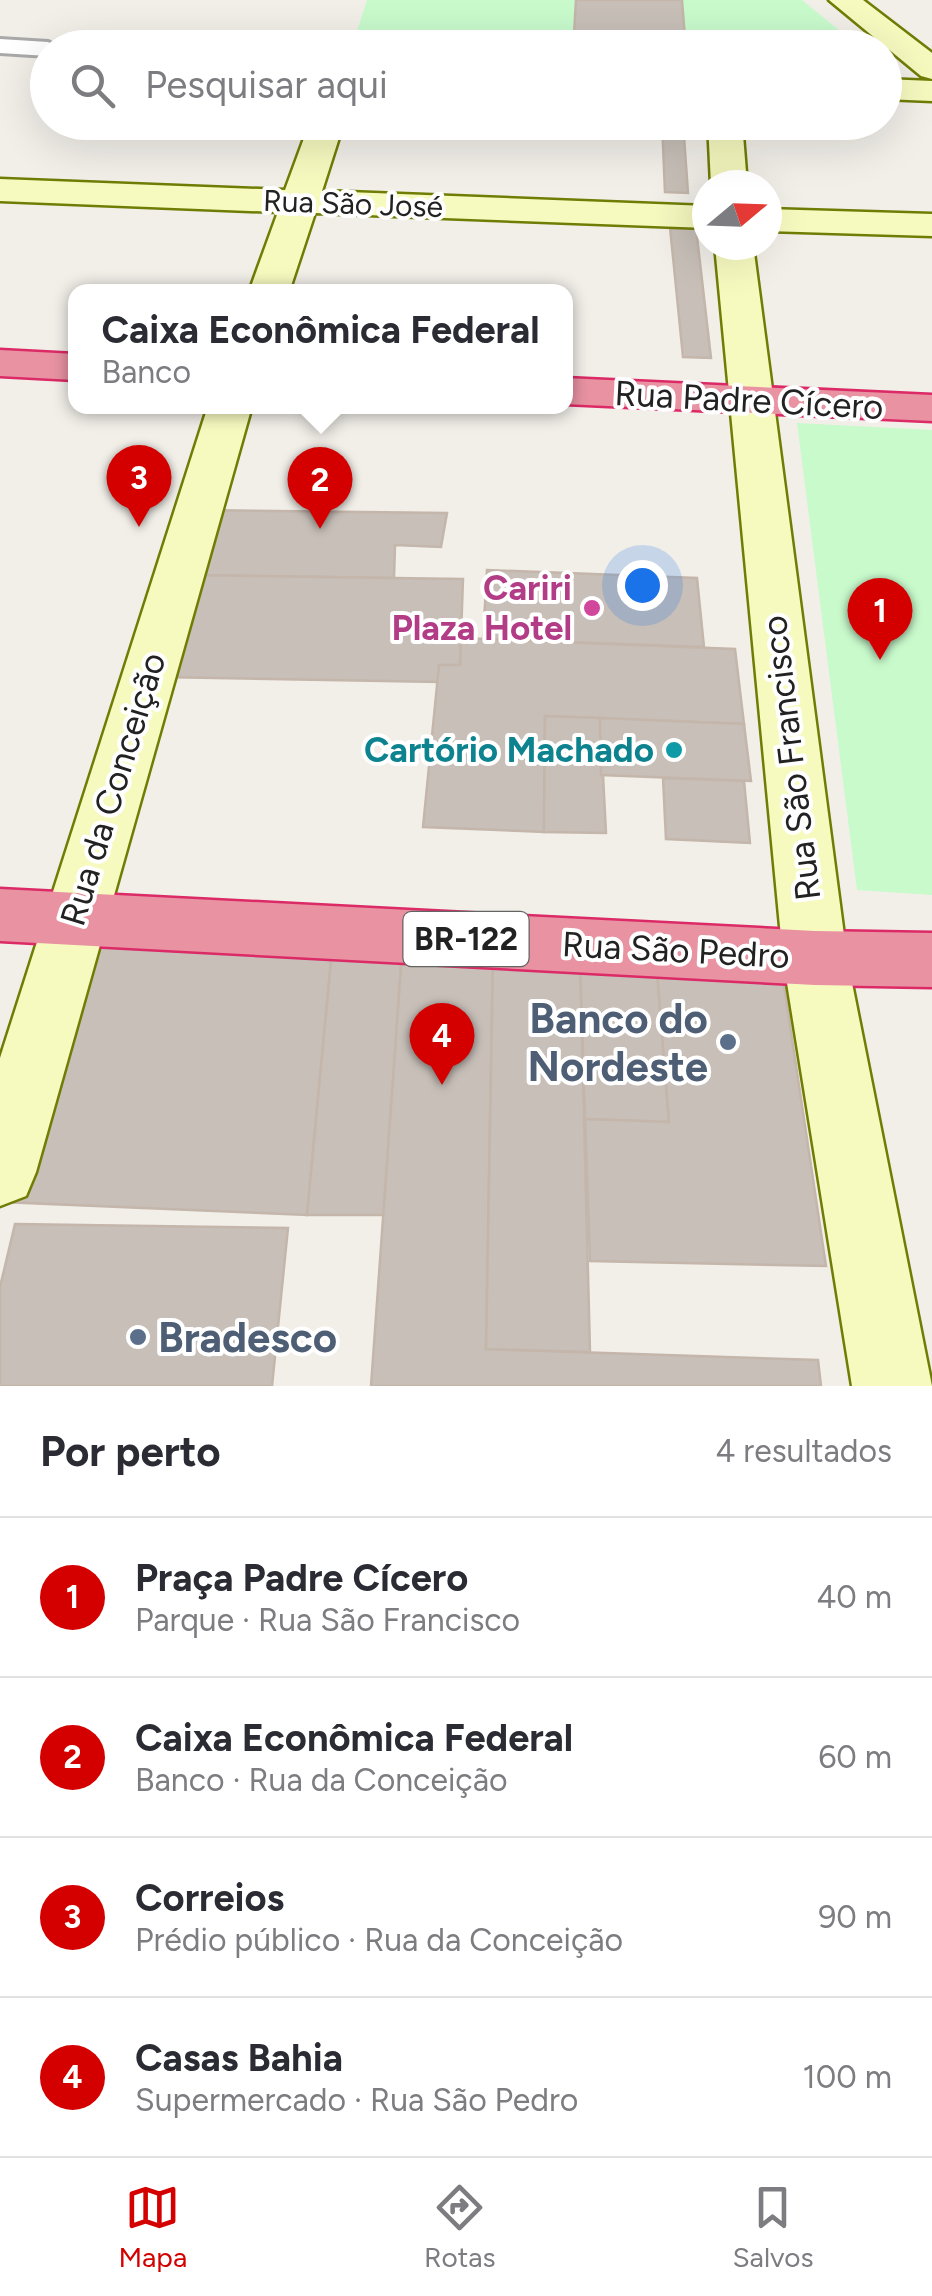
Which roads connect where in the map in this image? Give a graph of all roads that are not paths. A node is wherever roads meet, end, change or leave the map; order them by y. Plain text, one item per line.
1 (812, 0) edge
2 (844, 0) edge
3 (848, 30) edge
4 (874, 30) edge
5 (0, 46) edge
6 (30, 48) edge
7 (902, 57) edge
8 (902, 70) edge
9 (929, 84) edge
10 (902, 87) edge
11 (321, 140) edge
12 (727, 140) edge
13 (728, 170) edge
14 (0, 190) edge
15 (301, 202) junction
16 (692, 217) edge
17 (782, 220) edge
18 (932, 225) edge
19 (735, 260) edge
20 (272, 284) edge
21 (0, 363) edge
22 (68, 367) edge
23 (573, 391) edge
24 (749, 400) junction
25 (932, 408) edge
26 (228, 414) edge
27 (0, 915) edge
28 (74, 918) junction
29 (814, 958) junction
30 (932, 960) edge
31 (0, 1172) edge
32 (892, 1386) edge

1 - 3 street
2 - 4 street
5 - 6 street
7 - 9 street
8 - 9 street
9 - 10 street
11 - 15 street
12 - 13 street
14 - 15 street, Rua São José
15 - 16 street, Rua São José
15 - 20 street
17 - 18 street
19 - 24 street, Rua São Francisco
21 - 22 highway
23 - 24 highway, Rua Padre Cícero
24 - 25 highway, Rua Padre Cícero
24 - 29 street, Rua São Francisco
26 - 28 street, Rua da Conceição
27 - 28 highway, Rua São Pedro / BR-122
28 - 29 highway, Rua São Pedro / BR-122
28 - 31 street, Rua da Conceição
29 - 30 highway, Rua São Pedro / BR-122
29 - 32 street, Rua São Francisco

